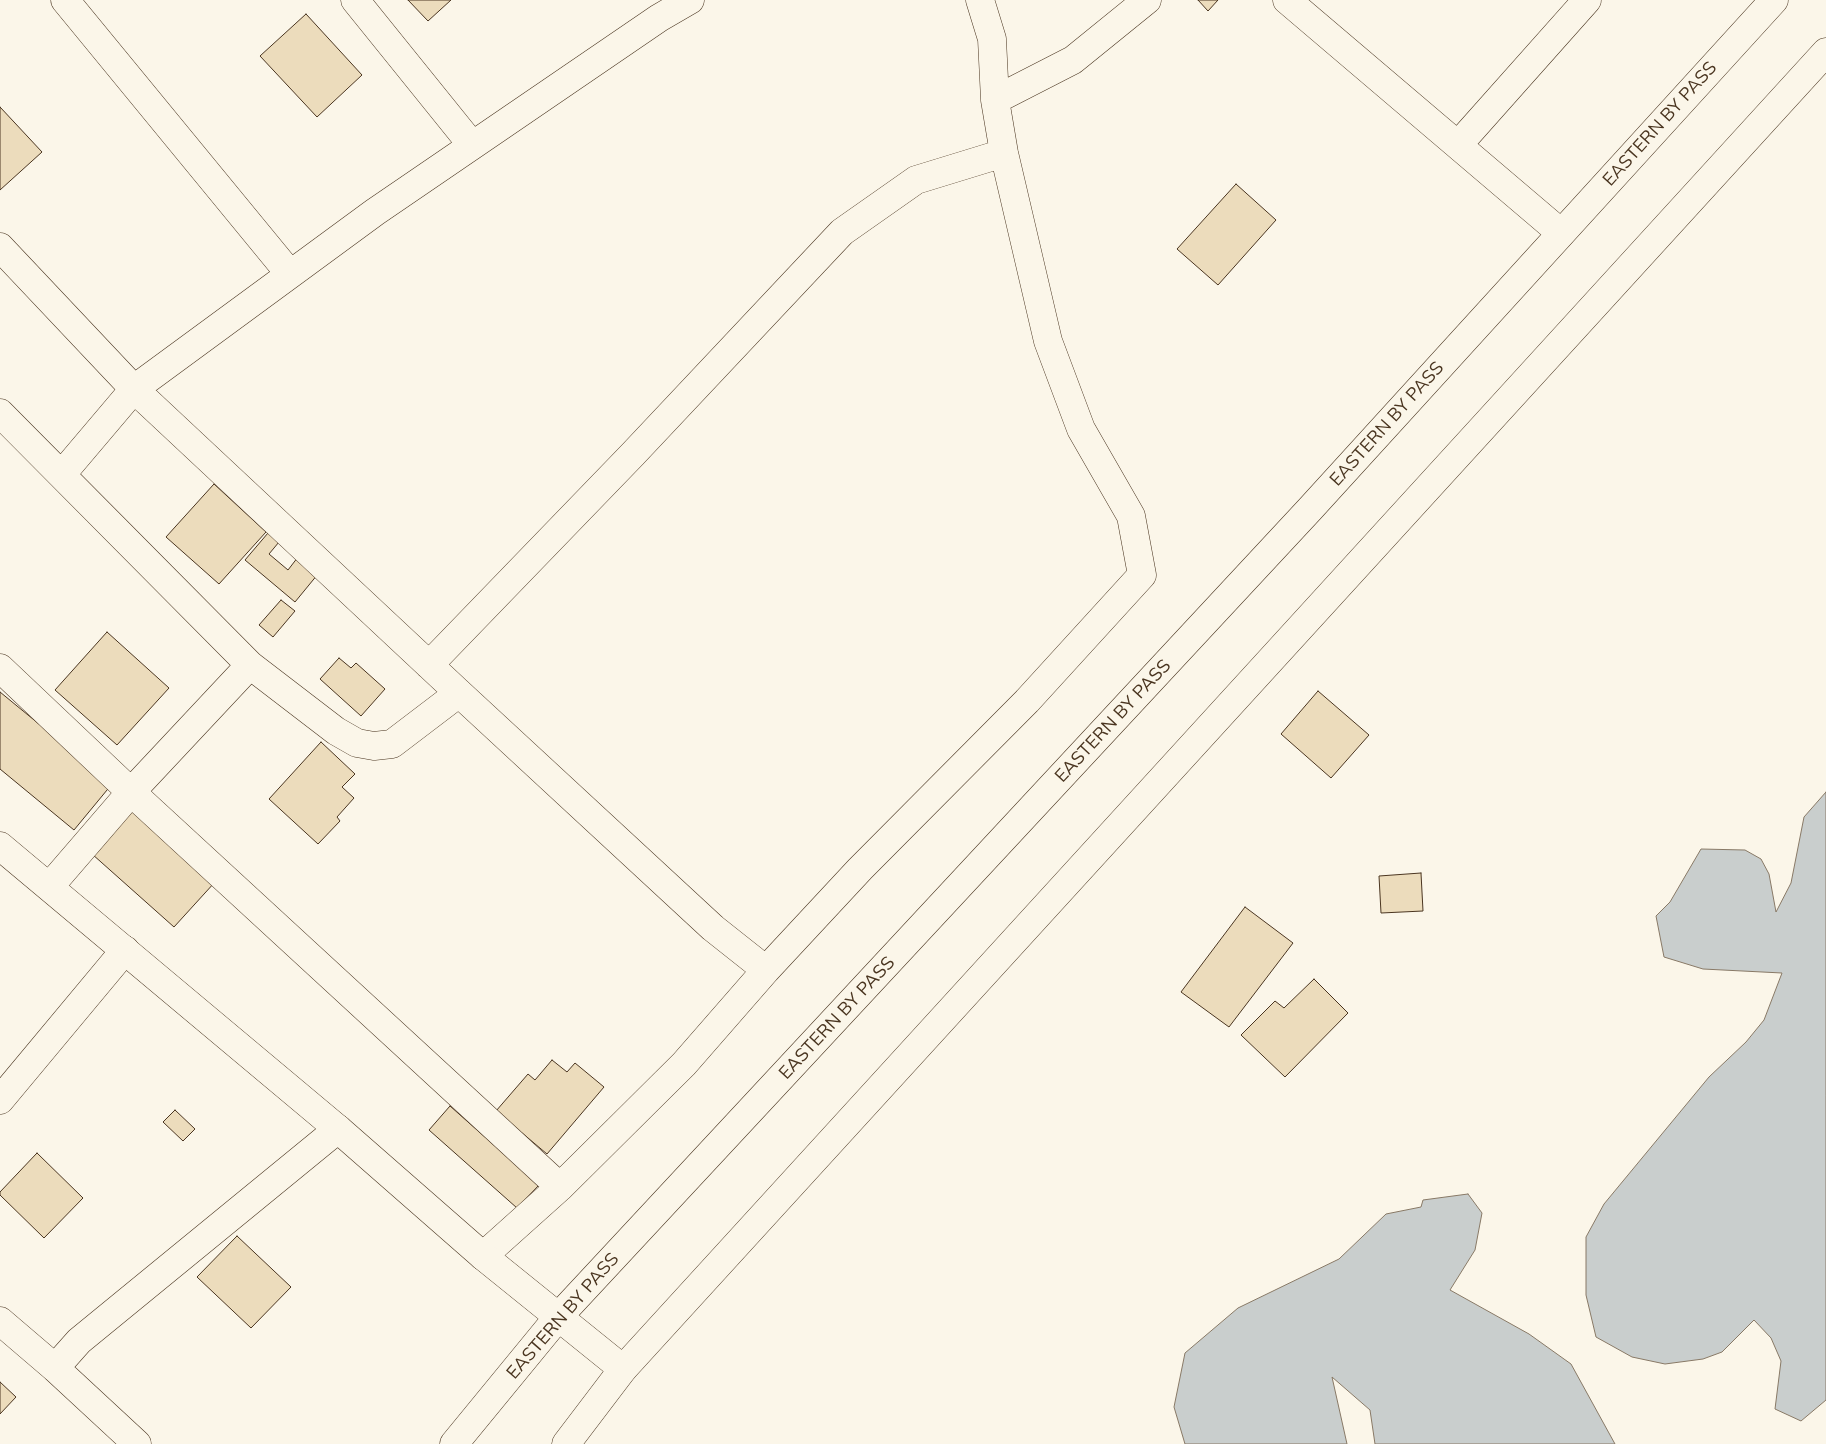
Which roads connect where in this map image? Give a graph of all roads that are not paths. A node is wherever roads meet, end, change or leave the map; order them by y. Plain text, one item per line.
1 (65, 0) edge
2 (355, 0) edge
3 (690, 0) edge
4 (980, 0) edge
5 (1147, 0) edge
6 (1288, 0) edge
7 (1587, 0) edge
8 (1774, 0) edge
9 (1826, 52) edge
10 (995, 100) junction
11 (472, 145) junction
12 (1458, 145) junction
13 (1004, 154) junction
14 (1560, 233) junction
15 (0, 247) edge
16 (290, 274) junction
17 (134, 389) junction
18 (0, 413) edge
19 (62, 474) junction
20 (250, 665) junction
21 (429, 665) junction
22 (0, 668) edge
23 (459, 694) junction
24 (131, 792) junction
25 (0, 846) edge
26 (50, 886) junction
27 (126, 950) junction
28 (766, 970) junction
29 (0, 1100) edge
30 (338, 1129) junction
31 (560, 1187) junction
32 (483, 1256) junction
33 (559, 1316) junction
34 (0, 1321) edge
35 (55, 1368) junction
36 (623, 1370) junction
37 (137, 1444) edge
38 (454, 1444) edge
39 (566, 1444) edge

1 - 16 street
2 - 11 street
3 - 11 street
4 - 10 street
5 - 10 street
6 - 12 street
7 - 12 street
8 - 14 street, EASTERN BY PASS
9 - 36 street
10 - 13 street
11 - 16 street
12 - 14 street
13 - 21 street
13 - 28 street
14 - 33 street, EASTERN BY PASS
15 - 17 street
16 - 17 street
17 - 19 street
17 - 21 street
18 - 19 street
19 - 20 street
20 - 23 street
20 - 24 street
21 - 23 street
22 - 24 street
23 - 28 street
24 - 26 street
24 - 31 street
25 - 26 street
26 - 27 street
27 - 29 street
27 - 30 street
28 - 31 street
30 - 32 street
30 - 35 street
31 - 32 street
32 - 33 street
33 - 36 street
33 - 38 street, EASTERN BY PASS
34 - 35 street
35 - 37 street
36 - 39 street

